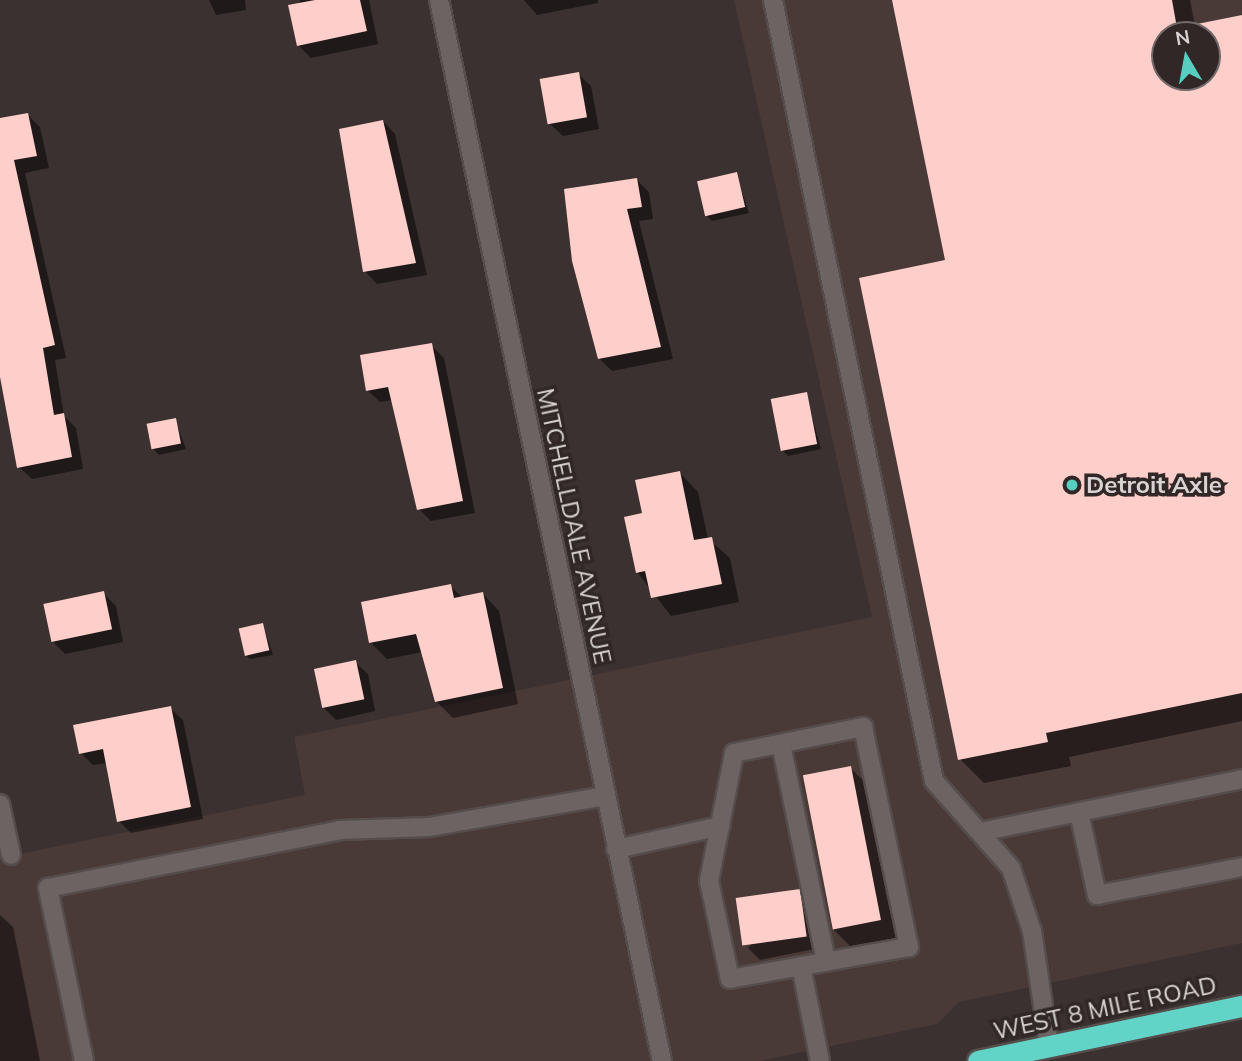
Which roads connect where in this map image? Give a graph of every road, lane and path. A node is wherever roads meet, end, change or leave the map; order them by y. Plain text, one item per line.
1 (439, 0) edge
2 (773, 0) edge
3 (781, 744) junction
4 (1242, 779) edge
5 (605, 796) junction
6 (0, 804) edge
7 (1079, 812) junction
8 (721, 826) junction
9 (980, 832) junction
10 (616, 849) junction
11 (11, 855) dead end
12 (1242, 867) edge
13 (826, 961) junction
14 (801, 966) junction
15 (1242, 1006) edge
16 (1049, 1046) junction
17 (84, 1061) edge
18 (662, 1061) edge
19 (820, 1061) edge
20 (978, 1061) edge

1 - 5 street, MITCHELLDALE AVENUE
2 - 9 street
3 - 8 street
3 - 13 street
3 - 13 street
4 - 7 street
5 - 10 street, MITCHELLDALE AVENUE
5 - 17 street
6 - 11 street
7 - 9 street
7 - 12 street
8 - 10 street
8 - 14 street
9 - 16 street
10 - 18 street, MITCHELLDALE AVENUE
13 - 14 street
14 - 19 street
15 - 16 highway, WEST 8 MILE ROAD
16 - 20 highway, WEST 8 MILE ROAD

